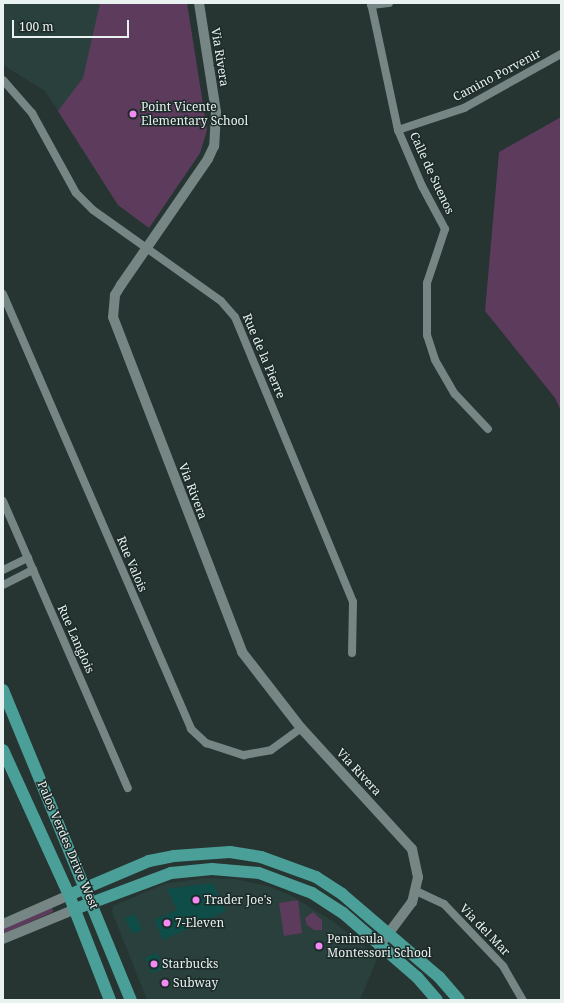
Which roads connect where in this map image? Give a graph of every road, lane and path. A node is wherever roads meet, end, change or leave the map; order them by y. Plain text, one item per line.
1 (199, 3) edge
2 (389, 3) edge
3 (371, 4) edge
4 (561, 54) edge
5 (3, 80) edge
6 (398, 130) junction
7 (147, 247) junction
8 (3, 294) edge
9 (488, 429) dead end
10 (3, 501) edge
11 (28, 558) junction
12 (3, 570) edge
13 (33, 570) junction
14 (3, 585) edge
15 (352, 653) dead end
16 (3, 690) edge
17 (301, 728) junction
18 (3, 750) edge
19 (128, 788) dead end
20 (265, 874) junction
21 (326, 882) junction
22 (86, 886) junction
23 (416, 891) junction
24 (69, 895) junction
25 (92, 901) junction
26 (74, 909) junction
27 (3, 924) edge
28 (391, 934) junction
29 (3, 938) edge
30 (380, 945) junction
31 (110, 1000) edge
32 (131, 1000) edge
33 (436, 1000) edge
34 (459, 1000) edge
35 (523, 1000) edge

1 - 7 street, Via Rivera
2 - 3 street
3 - 6 street, Calle de Suenos
4 - 6 street, Camino Porvenir
5 - 7 street, Rue de la Pierre
6 - 9 street, Calle de Suenos
7 - 15 street, Rue de la Pierre
7 - 17 street, Via Rivera
8 - 17 street, Rue Valois
10 - 11 street, Rue Langlois
11 - 12 street
11 - 13 street, Rue Langlois
13 - 14 street
13 - 19 street, Rue Langlois
16 - 22 main road, Palos Verdes Drive West
17 - 23 street, Via Rivera
18 - 24 main road, Palos Verdes Drive West
20 - 21 main road
20 - 25 main road
20 - 30 main road
21 - 22 main road
21 - 28 main road
22 - 24 main road
22 - 25 main road, Palos Verdes Drive West
23 - 28 street, Via Rivera
23 - 35 street, Via del Mar
24 - 26 main road, Palos Verdes Drive West
24 - 27 street
25 - 26 main road
25 - 32 main road, Palos Verdes Drive West
26 - 29 street
26 - 31 main road, Palos Verdes Drive West
28 - 30 street, Via Rivera
28 - 34 main road
30 - 33 main road

